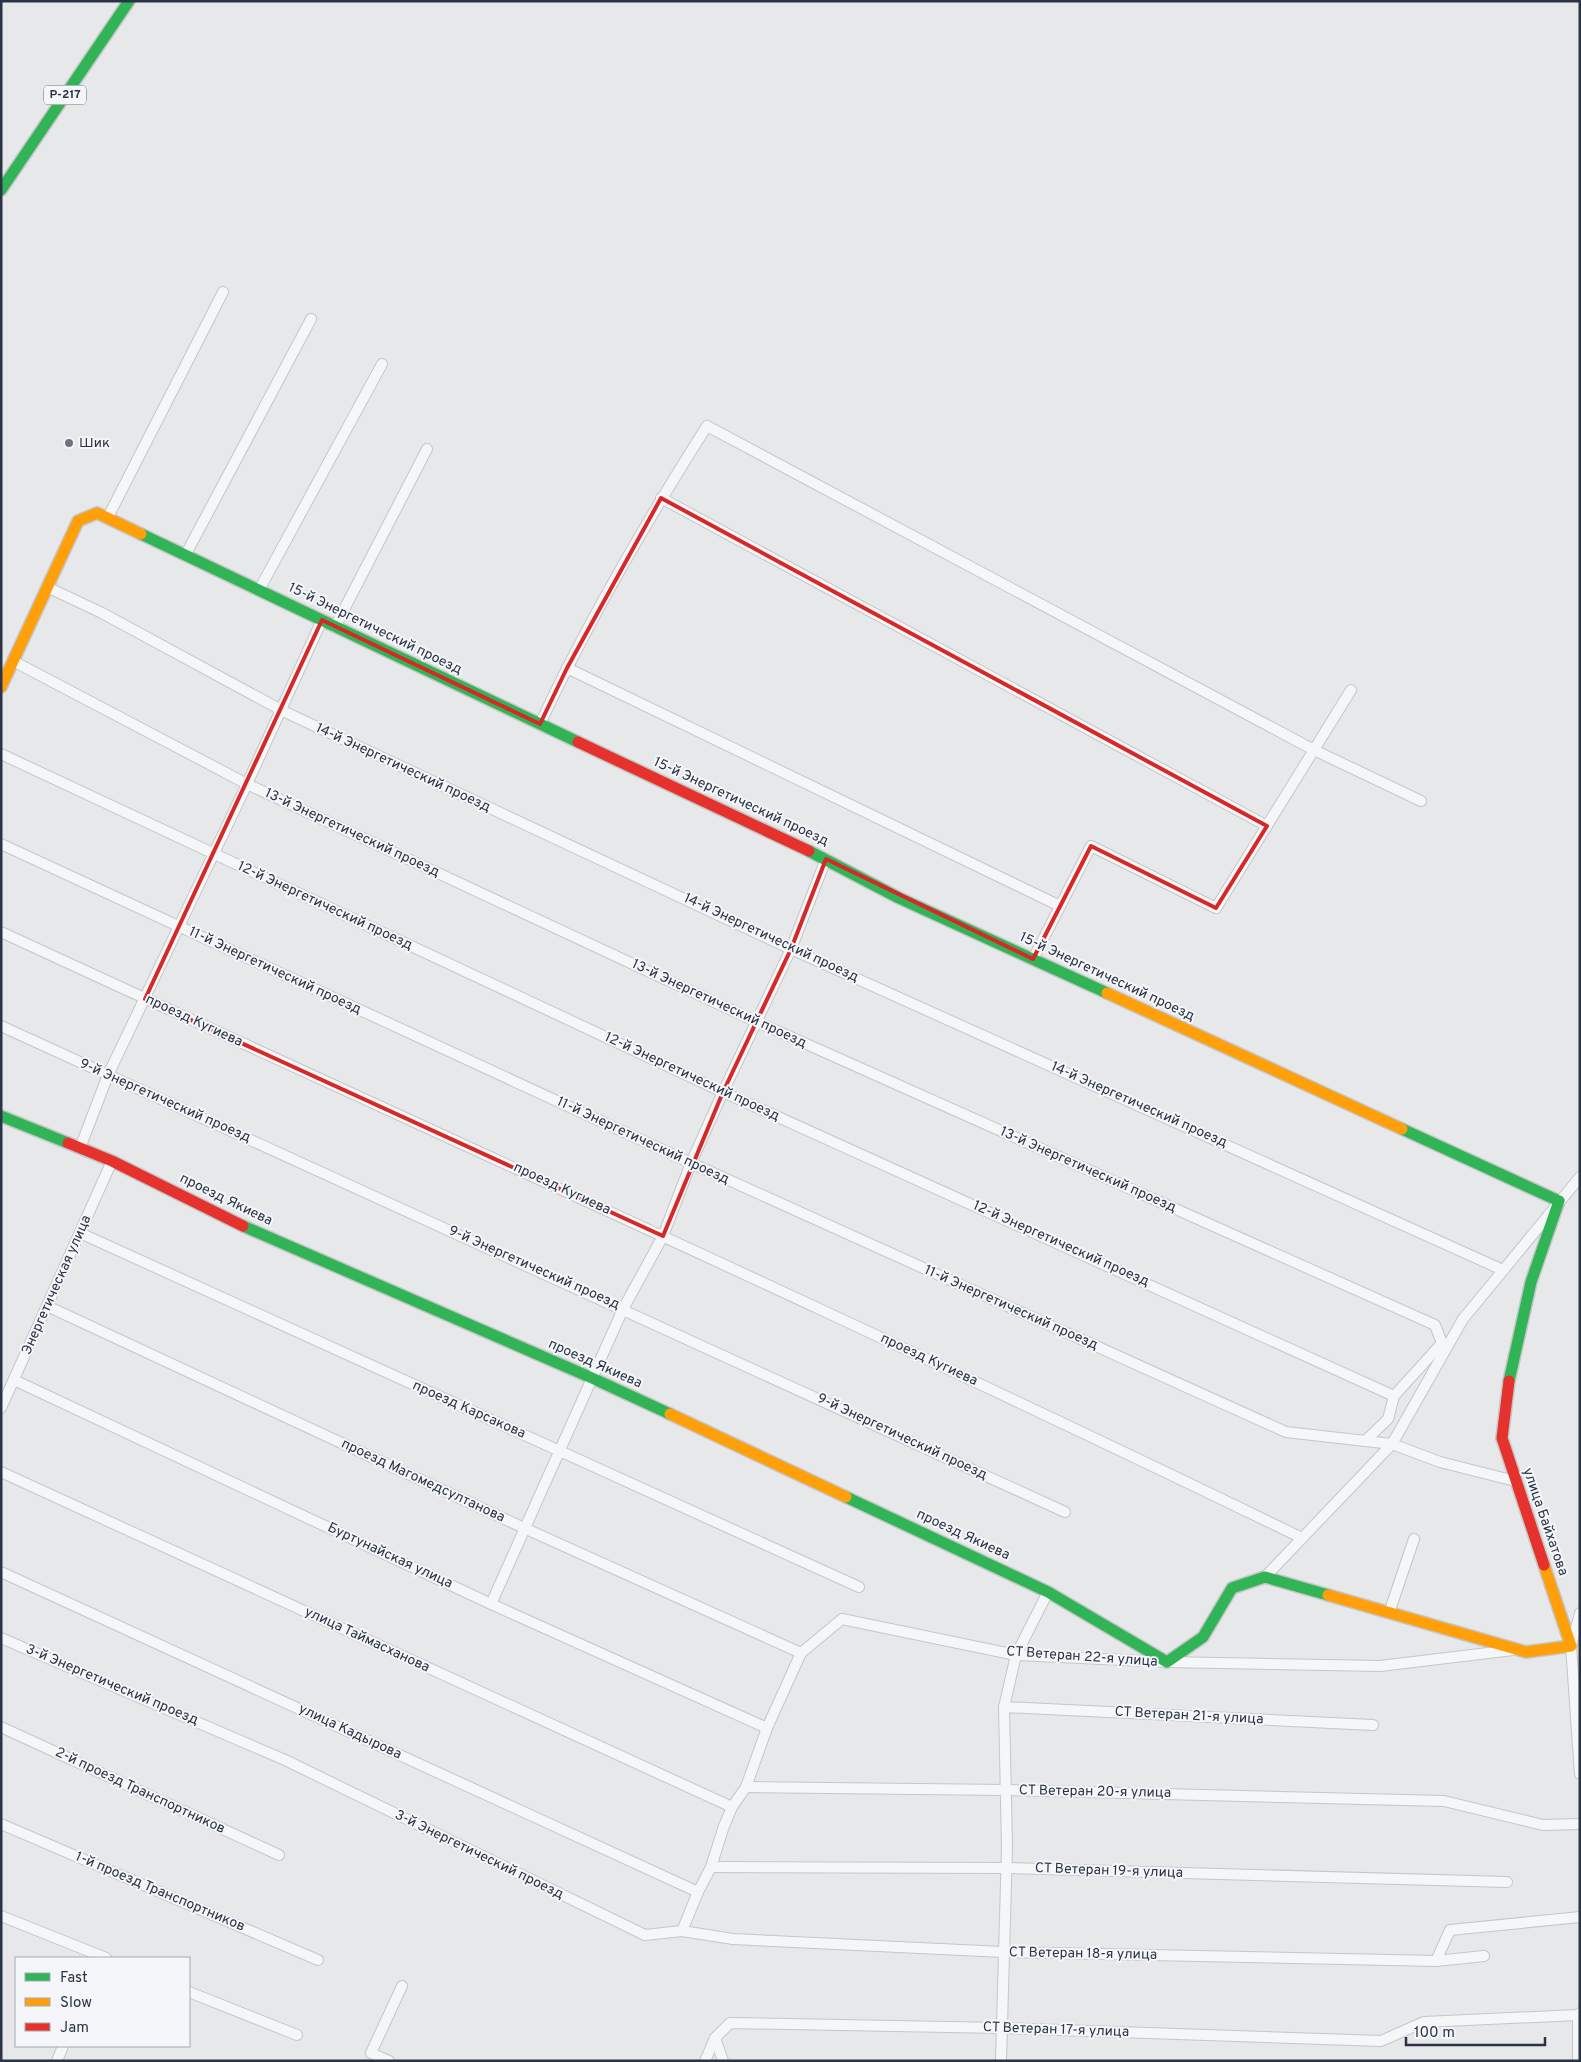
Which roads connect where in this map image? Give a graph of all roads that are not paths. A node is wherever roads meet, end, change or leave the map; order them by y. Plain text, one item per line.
1 (124, 2) edge
2 (1, 190) edge
3 (223, 292) dead end
4 (311, 319) dead end
5 (382, 364) dead end
6 (427, 449) dead end
7 (661, 498) junction
8 (108, 516) junction
9 (186, 554) junction
10 (47, 587) junction
11 (259, 590) junction
12 (322, 620) junction
13 (335, 627) junction
14 (13, 661) junction
15 (567, 668) junction
16 (1, 686) edge
17 (1351, 690) dead end
18 (280, 710) junction
19 (540, 724) junction
20 (1314, 750) junction
21 (1, 754) edge
22 (247, 784) junction
23 (1421, 801) dead end
24 (1267, 826) junction
25 (1, 844) edge
26 (213, 854) junction
27 (826, 859) junction
28 (1060, 906) junction
29 (179, 927) junction
30 (1, 932) edge
31 (792, 949) junction
32 (1033, 959) junction
33 (145, 999) junction
34 (756, 1021) junction
35 (1, 1026) edge
36 (108, 1075) junction
37 (722, 1092) junction
38 (1, 1116) edge
39 (80, 1148) junction
40 (112, 1161) junction
41 (691, 1163) junction
42 (1580, 1177) edge
43 (1559, 1201) junction
44 (80, 1234) junction
45 (662, 1236) junction
46 (1503, 1270) junction
47 (47, 1306) junction
48 (623, 1309) junction
49 (1463, 1319) junction
50 (1442, 1343) junction
51 (592, 1378) junction
52 (14, 1380) junction
53 (1390, 1394) junction
54 (1, 1408) edge
55 (1365, 1441) junction
56 (1392, 1444) junction
57 (559, 1451) junction
58 (1, 1472) edge
59 (1515, 1481) junction
60 (1065, 1512) dead end
61 (524, 1528) junction
62 (1302, 1538) junction
63 (1414, 1539) dead end
64 (1, 1572) edge
65 (1265, 1577) junction
66 (859, 1587) dead end
67 (1048, 1592) junction
68 (491, 1604) junction
69 (1389, 1612) junction
70 (1580, 1613) edge
71 (1, 1638) edge
72 (1575, 1645) edge
73 (1518, 1650) junction
74 (801, 1653) junction
75 (1016, 1655) junction
76 (1166, 1662) junction
77 (1004, 1707) junction
78 (1373, 1725) dead end
79 (1, 1727) edge
80 (767, 1728) junction
81 (1580, 1774) edge
82 (746, 1787) junction
83 (1006, 1790) junction
84 (732, 1807) junction
85 (1, 1824) edge
86 (1580, 1824) edge
87 (280, 1855) dead end
88 (711, 1866) junction
89 (1006, 1868) junction
90 (1507, 1882) dead end
91 (698, 1892) junction
92 (1, 1916) edge
93 (1580, 1918) edge
94 (682, 1931) junction
95 (1003, 1952) junction
96 (1484, 1956) dead end
97 (104, 1957) edge
98 (318, 1960) dead end
99 (1436, 1960) junction
100 (402, 1986) dead end
101 (190, 1992) edge
102 (1579, 2014) edge
103 (1002, 2028) junction
104 (297, 2036) dead end
105 (716, 2038) junction
106 (63, 2047) edge
107 (57, 2061) edge
108 (389, 2061) edge
109 (705, 2061) edge
110 (723, 2061) edge
111 (1001, 2061) edge
112 (1578, 2061) edge

1 - 2 main road, Р-217
3 - 8 street
4 - 9 street
5 - 11 street
6 - 13 street
7 - 15 street
7 - 20 street
7 - 24 street
8 - 9 main road, 15-й Энергетический проезд
8 - 10 main road
9 - 11 main road, 15-й Энергетический проезд
10 - 14 main road
10 - 18 street, 14-й Энергетический проезд
11 - 12 main road, 15-й Энергетический проезд
12 - 13 main road, 15-й Энергетический проезд
12 - 18 street
13 - 19 main road, 15-й Энергетический проезд
14 - 16 main road
14 - 22 street, 13-й Энергетический проезд
15 - 19 street
15 - 28 street
17 - 20 street
18 - 22 street
18 - 31 street, 14-й Энергетический проезд
19 - 27 main road, 15-й Энергетический проезд
20 - 23 street
20 - 24 street
21 - 26 street, 12-й Энергетический проезд
22 - 26 street
22 - 34 street, 13-й Энергетический проезд
24 - 28 street
25 - 29 street, 11-й Энергетический проезд
26 - 29 street
26 - 37 street, 12-й Энергетический проезд
27 - 31 street
27 - 32 main road, 15-й Энергетический проезд
28 - 32 street
29 - 33 street
29 - 41 street, 11-й Энергетический проезд
30 - 33 street, проезд Кугиева
31 - 34 street
31 - 46 street, 14-й Энергетический проезд
32 - 43 main road, 15-й Энергетический проезд
33 - 36 street
33 - 45 street, проезд Кугиева
34 - 37 street
34 - 50 street, 13-й Энергетический проезд
35 - 36 street, 9-й Энергетический проезд
36 - 39 street
36 - 48 street, 9-й Энергетический проезд
37 - 41 street
37 - 53 street, 12-й Энергетический проезд
38 - 39 main road, проезд Якиева
39 - 40 main road, проезд Якиева
40 - 44 street, Энергетическая улица
40 - 51 main road, проезд Якиева
41 - 45 street
41 - 55 street, 11-й Энергетический проезд
42 - 43 street
43 - 46 street
43 - 59 main road, улица Байхатова
44 - 47 street, Энергетическая улица
44 - 57 street, проезд Карсакова
45 - 48 street
45 - 62 street, проезд Кугиева
46 - 49 street
47 - 52 street, Энергетическая улица
47 - 61 street, проезд Магомедсултанова
48 - 51 street
48 - 60 street, 9-й Энергетический проезд
49 - 50 street
49 - 56 street
50 - 53 street
51 - 57 street
51 - 67 main road, проезд Якиева
52 - 54 street, Энергетическая улица
52 - 68 street, Буртунайская улица
53 - 55 street
55 - 56 street, 11-й Энергетический проезд
56 - 59 street, 11-й Энергетический проезд
56 - 62 street
57 - 61 street
57 - 66 street, проезд Карсакова
58 - 84 street, улица Таймасханова
59 - 72 main road, улица Байхатова
61 - 68 street
61 - 74 street, проезд Магомедсултанова
62 - 65 street
63 - 69 street
64 - 91 street, улица Кадырова
65 - 69 main road
65 - 76 main road
67 - 75 street
67 - 76 main road, проезд Якиева
68 - 80 street, Буртунайская улица
69 - 73 main road
70 - 72 street
71 - 94 street, 3-й Энергетический проезд
72 - 73 main road
72 - 81 street
73 - 76 street, СТ Ветеран 22-я улица
74 - 75 street, СТ Ветеран 22-я улица
74 - 80 street
75 - 76 street, СТ Ветеран 22-я улица
75 - 77 street
77 - 78 street, СТ Ветеран 21-я улица
77 - 83 street
79 - 87 street, 2-й проезд Транспортников
80 - 82 street
82 - 83 street, СТ Ветеран 20-я улица
82 - 84 street
83 - 86 street, СТ Ветеран 20-я улица
83 - 89 street
84 - 88 street
85 - 98 street, 1-й проезд Транспортников
88 - 89 street, СТ Ветеран 19-я улица
88 - 91 street
89 - 90 street, СТ Ветеран 19-я улица
89 - 95 street
91 - 94 street
92 - 97 street
93 - 99 street
94 - 95 street, СТ Ветеран 18-я улица
95 - 99 street, СТ Ветеран 18-я улица
95 - 103 street
96 - 99 street, СТ Ветеран 18-я улица
100 - 108 street
101 - 104 street
102 - 103 street, СТ Ветеран 17-я улица
102 - 112 street
103 - 105 street, СТ Ветеран 17-я улица
103 - 111 street
105 - 109 street
105 - 110 street
106 - 107 street

